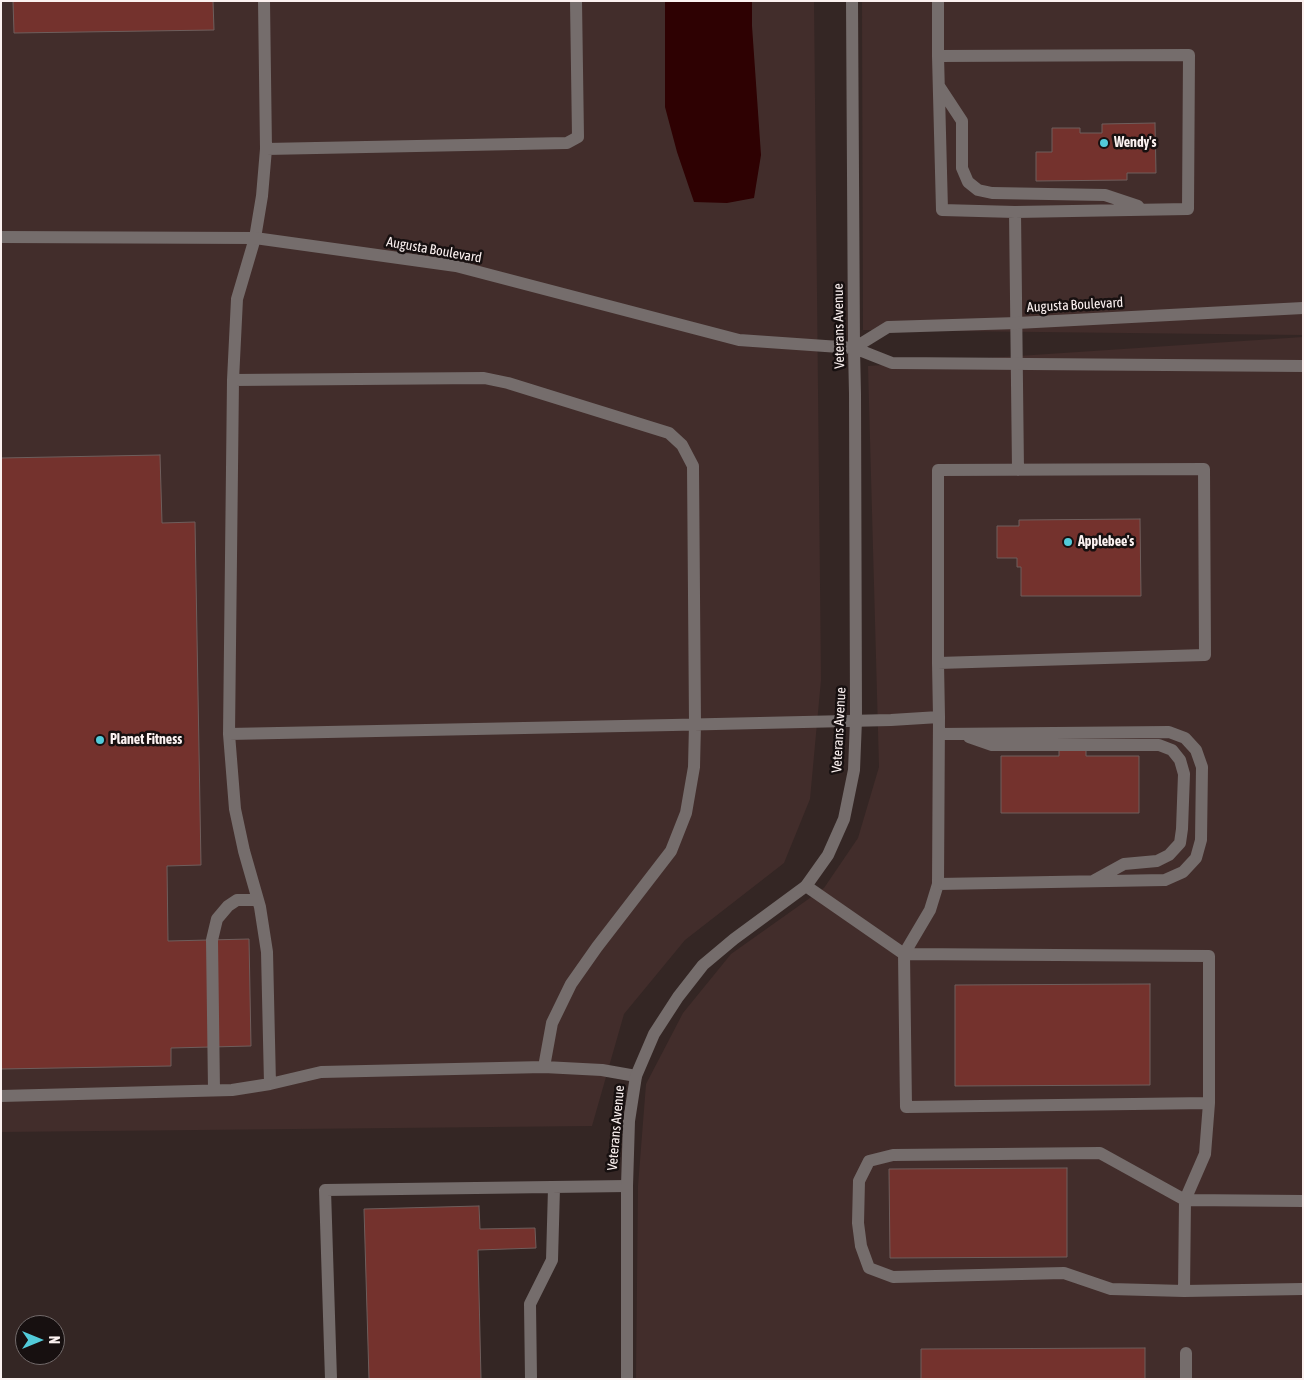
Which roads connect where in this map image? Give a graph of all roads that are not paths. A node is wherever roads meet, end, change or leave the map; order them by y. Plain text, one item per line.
1 (264, 1) edge
2 (576, 1) edge
3 (852, 1) edge
4 (938, 1) edge
5 (938, 56) junction
6 (939, 86) junction
7 (266, 149) junction
8 (1146, 209) junction
9 (1015, 212) junction
10 (1, 237) edge
11 (255, 238) junction
12 (1303, 308) edge
13 (1016, 323) junction
14 (854, 348) junction
15 (1017, 365) junction
16 (1303, 366) edge
17 (232, 380) junction
18 (1018, 470) junction
19 (938, 663) junction
20 (939, 717) junction
21 (856, 720) junction
22 (695, 724) junction
23 (229, 734) junction
24 (939, 734) junction
25 (961, 734) junction
26 (1091, 882) junction
27 (938, 884) junction
28 (806, 886) junction
29 (258, 900) junction
30 (904, 954) junction
31 (544, 1066) junction
32 (636, 1076) junction
33 (270, 1084) junction
34 (214, 1090) junction
35 (1, 1096) edge
36 (1209, 1103) junction
37 (627, 1186) junction
38 (554, 1188) junction
39 (1185, 1200) junction
40 (1303, 1201) edge
41 (1303, 1289) edge
42 (1184, 1291) junction
43 (1186, 1353) dead end
44 (331, 1379) edge
45 (531, 1379) edge
46 (627, 1379) edge
47 (1186, 1379) edge

1 - 7 street
2 - 7 street
3 - 14 street, Veterans Avenue
4 - 5 street
5 - 6 street
5 - 8 street
6 - 8 street
6 - 9 street
7 - 11 street
8 - 9 street
9 - 13 street
10 - 11 street, Augusta Boulevard
11 - 14 street, Augusta Boulevard
11 - 17 street
12 - 13 street, Augusta Boulevard
13 - 14 street, Augusta Boulevard
13 - 15 street
14 - 15 street, Augusta Boulevard
14 - 21 street, Veterans Avenue
15 - 16 street, Augusta Boulevard
15 - 18 street
17 - 22 street
17 - 23 street
18 - 19 street
18 - 19 street
19 - 20 street
20 - 21 street
20 - 24 street
21 - 22 street
21 - 28 street, Veterans Avenue
22 - 23 street
22 - 31 street
23 - 29 street
24 - 25 street
24 - 27 street
25 - 26 street
25 - 26 street
26 - 27 street
27 - 30 street
28 - 30 street
28 - 32 street, Veterans Avenue
29 - 33 street
29 - 34 street
30 - 36 street
30 - 36 street
31 - 32 street
31 - 33 street
32 - 37 street, Veterans Avenue
33 - 34 street
34 - 35 street
36 - 39 street
37 - 38 street
37 - 46 street, Veterans Avenue
38 - 44 street
38 - 45 street
39 - 40 street
39 - 42 street
39 - 42 street
41 - 42 street
43 - 47 street

